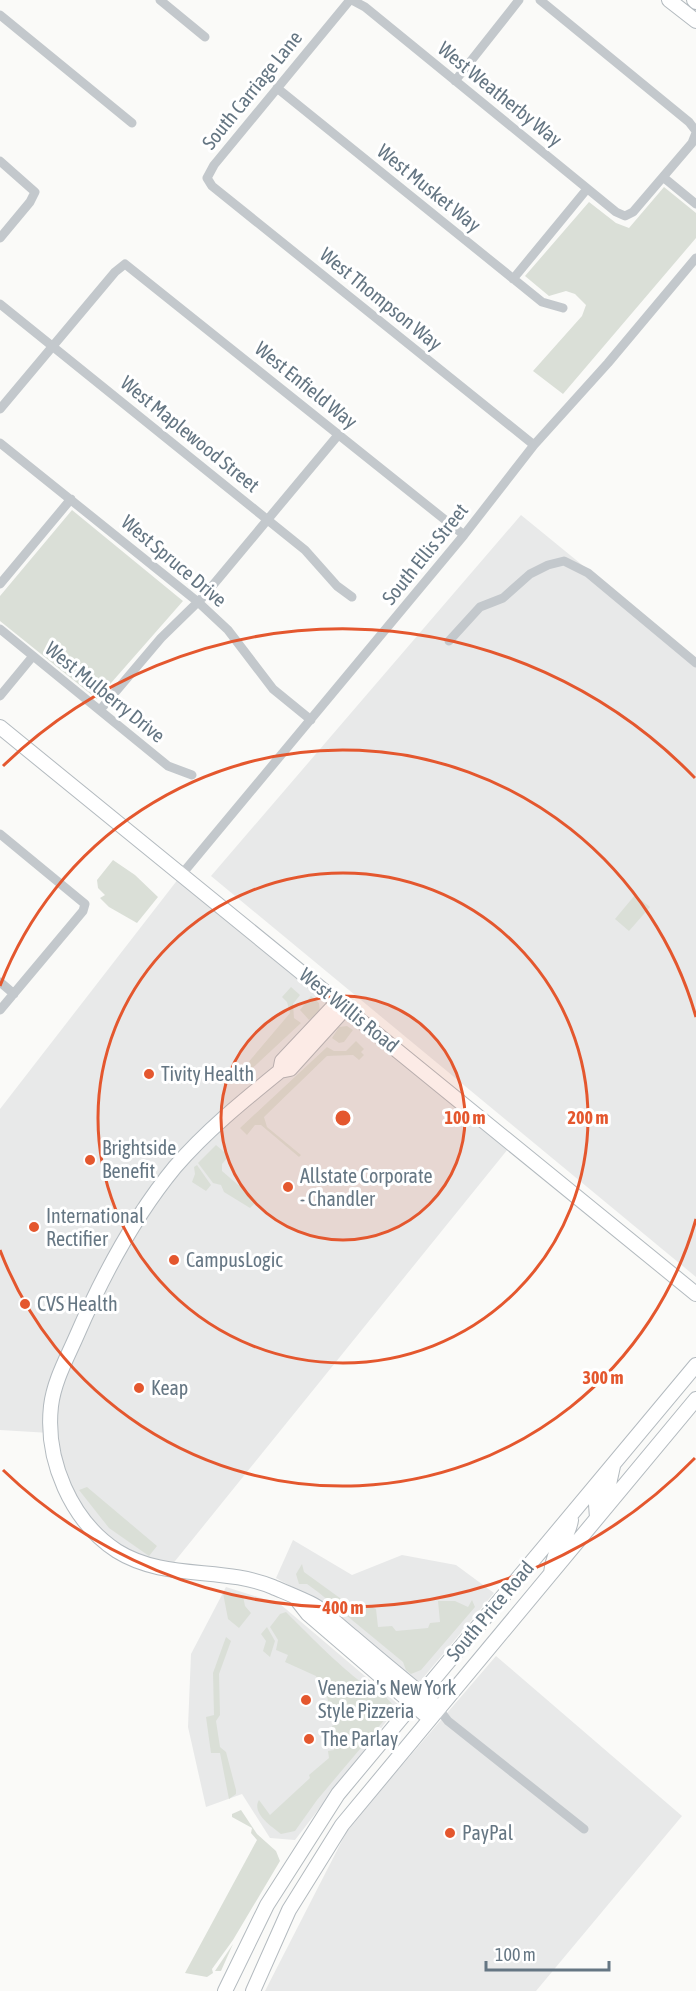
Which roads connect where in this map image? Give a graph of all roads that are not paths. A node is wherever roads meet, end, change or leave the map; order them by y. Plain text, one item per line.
1 (160, 0) edge
2 (351, 0) edge
3 (519, 0) edge
4 (540, 0) edge
5 (669, 0) edge
6 (0, 15) edge
7 (696, 21) edge
8 (205, 37) dead end
9 (455, 81) junction
10 (277, 88) junction
11 (132, 123) dead end
12 (696, 132) edge
13 (0, 161) edge
14 (663, 177) junction
15 (207, 178) joint
16 (587, 189) junction
17 (696, 204) edge
18 (0, 238) edge
19 (696, 258) edge
20 (513, 279) junction
21 (0, 304) edge
22 (562, 308) dead end
23 (53, 347) junction
24 (0, 409) edge
25 (339, 434) junction
26 (0, 443) edge
27 (534, 445) junction
28 (71, 499) junction
29 (268, 520) junction
30 (464, 535) junction
31 (0, 584) edge
32 (352, 597) dead end
33 (198, 602) junction
34 (0, 629) edge
35 (449, 641) dead end
36 (33, 656) junction
37 (696, 663) edge
38 (0, 696) edge
39 (100, 710) junction
40 (311, 720) junction
41 (0, 727) edge
42 (192, 775) dead end
43 (0, 834) edge
44 (182, 874) junction
45 (0, 982) edge
46 (14, 994) junction
47 (341, 1004) junction
48 (0, 1010) edge
49 (696, 1294) edge
50 (696, 1365) edge
51 (696, 1399) edge
52 (614, 1464) junction
53 (570, 1515) junction
54 (597, 1518) junction
55 (551, 1573) junction
56 (416, 1699) junction
57 (433, 1713) junction
58 (584, 1829) dead end
59 (225, 1991) edge
60 (253, 1991) edge

1 - 8 street
2 - 9 street, West Weatherby Way
2 - 10 street, South Carriage Lane
3 - 9 street
4 - 12 street
5 - 7 street
6 - 11 street
9 - 16 street, West Weatherby Way
10 - 15 street, South Carriage Lane
10 - 20 street, West Musket Way
12 - 14 street
13 - 18 street
14 - 16 street, West Weatherby Way
14 - 17 street
15 - 27 street, West Thompson Way
16 - 20 street
19 - 27 street, South Ellis Street
20 - 22 street, West Musket Way
21 - 23 street, West Maplewood Street
23 - 24 street
23 - 25 street, West Enfield Way
23 - 29 street, West Maplewood Street
25 - 29 street
25 - 30 street, West Enfield Way
26 - 28 street, West Spruce Drive
27 - 30 street, South Ellis Street
28 - 31 street
28 - 33 street, West Spruce Drive
29 - 32 street, West Maplewood Street
29 - 33 street
30 - 40 street, South Ellis Street
33 - 39 street
33 - 40 street, West Spruce Drive
34 - 36 street, West Mulberry Drive
35 - 37 street
36 - 38 street
36 - 39 street, West Mulberry Drive
39 - 42 street, West Mulberry Drive
40 - 44 street, South Ellis Street
41 - 44 street, West Willis Road
43 - 46 street
44 - 47 street, West Willis Road
45 - 46 street
46 - 48 street
47 - 49 street, West Willis Road
47 - 56 street
50 - 52 street, South Price Road
51 - 54 street, South Price Road
52 - 53 street, South Price Road
52 - 54 street
53 - 55 street
53 - 56 street, South Price Road
54 - 55 street, South Price Road
55 - 57 street, South Price Road
56 - 57 street
56 - 59 street, South Price Road
57 - 58 street
57 - 60 street, South Price Road

